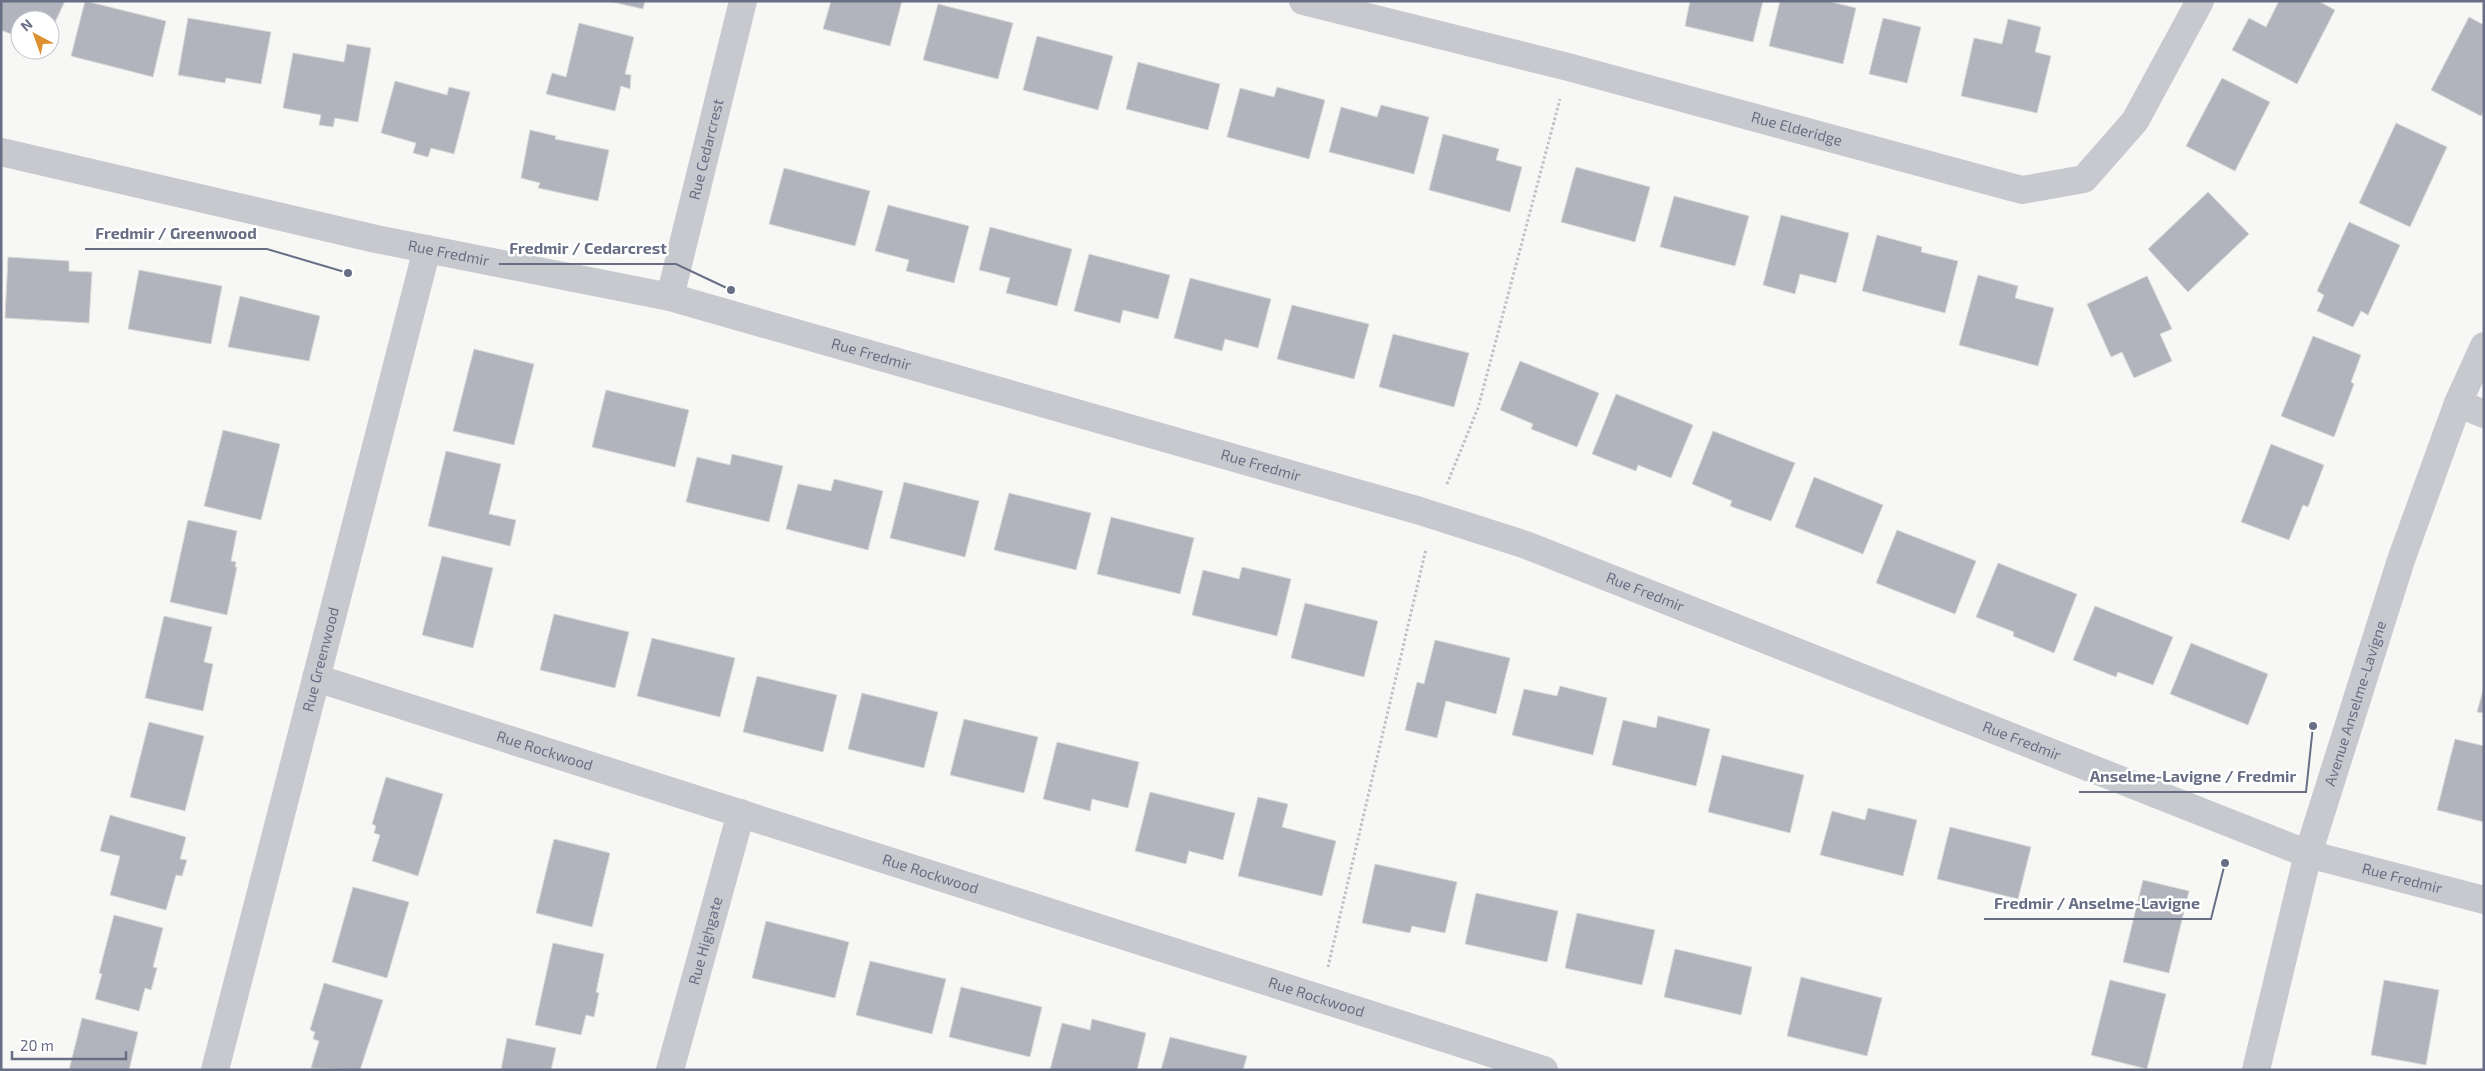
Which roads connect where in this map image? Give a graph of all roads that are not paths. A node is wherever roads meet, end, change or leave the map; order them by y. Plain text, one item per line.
1 (743, 1) edge
2 (1303, 1) edge
3 (2200, 1) edge
4 (1, 152) edge
5 (426, 249) junction
6 (670, 297) junction
7 (2484, 346) edge
8 (2458, 403) junction
9 (2484, 414) edge
10 (316, 678) junction
11 (741, 813) junction
12 (2308, 854) junction
13 (2484, 900) edge
14 (215, 1070) edge
15 (670, 1070) edge
16 (1544, 1070) edge
17 (2256, 1070) edge

1 - 6 street, Rue Cedarcrest
2 - 3 street, Rue Elderidge
4 - 5 street, Rue Fredmir
5 - 6 street, Rue Fredmir
5 - 10 street, Rue Greenwood
6 - 12 street, Rue Fredmir
7 - 8 street, Avenue Anselme-Lavigne
8 - 9 street
8 - 12 street, Avenue Anselme-Lavigne
10 - 11 street, Rue Rockwood
10 - 14 street, Rue Greenwood
11 - 15 street, Rue Highgate
11 - 16 street, Rue Rockwood
12 - 13 street, Rue Fredmir
12 - 17 street, Avenue Anselme-Lavigne

